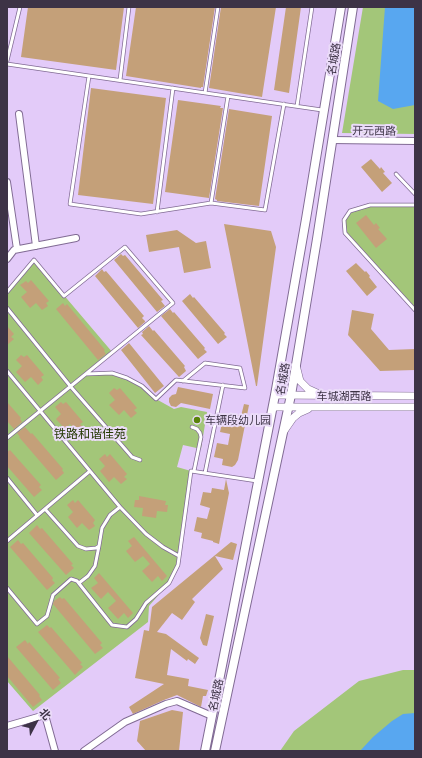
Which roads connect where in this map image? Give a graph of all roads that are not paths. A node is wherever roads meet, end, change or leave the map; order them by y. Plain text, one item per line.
1 (20, 7) edge
2 (129, 7) edge
3 (218, 7) edge
4 (312, 7) edge
5 (341, 7) edge
6 (353, 7) edge
7 (7, 61) edge
8 (7, 64) edge
9 (89, 76) junction
10 (120, 80) junction
11 (173, 88) junction
12 (205, 93) junction
13 (228, 96) junction
14 (284, 104) junction
15 (297, 106) junction
16 (324, 110) junction
17 (19, 114) dead end
18 (332, 140) junction
19 (415, 141) edge
20 (396, 174) dead end
21 (7, 182) edge
22 (415, 194) edge
23 (211, 202) junction
24 (415, 205) edge
25 (157, 212) junction
26 (76, 238) dead end
27 (36, 246) junction
28 (17, 249) junction
29 (7, 259) edge
30 (7, 292) edge
31 (7, 308) edge
32 (415, 310) edge
33 (296, 365) junction
34 (7, 371) edge
35 (86, 374) junction
36 (184, 381) junction
37 (223, 386) junction
38 (71, 387) junction
39 (275, 395) junction
40 (292, 395) junction
41 (323, 396) junction
42 (415, 396) edge
43 (273, 407) junction
44 (415, 407) edge
45 (289, 408) junction
46 (309, 408) junction
47 (41, 412) junction
48 (192, 427) dead end
49 (284, 432) junction
50 (7, 438) edge
51 (140, 460) dead end
52 (90, 471) junction
53 (194, 472) junction
54 (205, 473) junction
55 (7, 478) edge
56 (259, 481) junction
57 (120, 507) junction
58 (45, 509) junction
59 (37, 515) junction
60 (7, 541) edge
61 (99, 546) junction
62 (179, 556) junction
63 (78, 583) junction
64 (7, 588) edge
65 (212, 716) junction
66 (7, 726) edge
67 (55, 751) edge
68 (84, 751) edge
69 (205, 751) edge
70 (216, 751) edge

1 - 7 lane
2 - 10 lane
3 - 12 lane
4 - 15 lane
5 - 16 main road, 名城路
6 - 18 main road, 名城路
8 - 9 lane
9 - 10 lane
9 - 25 lane
10 - 11 lane
11 - 12 lane
11 - 25 lane
12 - 13 lane
13 - 14 lane
13 - 23 lane
14 - 15 lane
14 - 23 lane
15 - 16 lane
16 - 39 main road, 名城路
17 - 27 street
18 - 19 street, 开元西路
18 - 33 main road, 名城路
20 - 22 lane
21 - 28 street
23 - 25 lane
24 - 32 lane
26 - 27 street
27 - 28 street
28 - 29 street
30 - 35 lane
31 - 38 lane
33 - 40 main road, 名城路
33 - 41 street
34 - 47 lane
35 - 36 lane
35 - 38 lane
36 - 37 lane
36 - 37 lane
37 - 54 lane
38 - 47 lane
38 - 51 lane
39 - 40 street, 车城湖西路
39 - 43 main road, 名城路
40 - 41 street, 车城湖西路
40 - 45 main road, 名城路
41 - 42 street, 车城湖西路
43 - 45 street, 车城湖西路
43 - 56 main road, 名城路
44 - 46 street, 车城湖西路
45 - 46 street, 车城湖西路
45 - 49 main road, 名城路
46 - 49 street
47 - 50 lane
47 - 52 lane
48 - 53 lane
49 - 70 main road, 名城路
52 - 57 lane
52 - 58 lane
53 - 54 lane
53 - 62 lane
54 - 56 lane
55 - 59 lane
56 - 65 main road, 名城路
57 - 61 lane
57 - 62 lane
58 - 59 lane
58 - 61 lane
59 - 60 lane
61 - 63 lane
62 - 63 lane
63 - 64 lane
65 - 68 street
65 - 69 main road, 名城路
66 - 67 street

